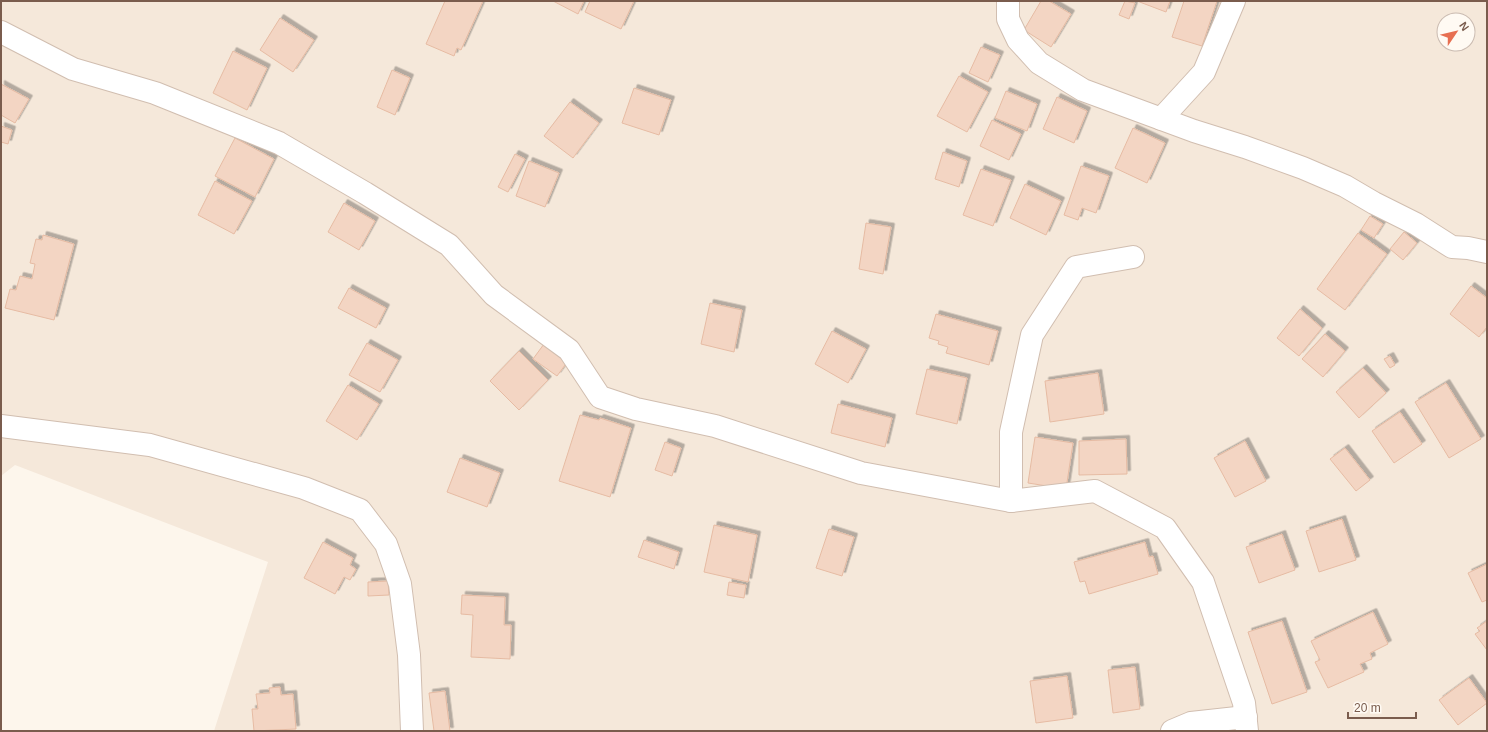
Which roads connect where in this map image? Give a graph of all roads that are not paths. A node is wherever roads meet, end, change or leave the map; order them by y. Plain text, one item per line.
1 (1008, 1) edge
2 (1234, 1) edge
3 (1, 32) edge
4 (1161, 119) junction
5 (1487, 252) edge
6 (1133, 257) dead end
7 (1, 426) edge
8 (1011, 501) junction
9 (1246, 724) edge
10 (412, 731) edge
11 (1172, 731) edge

1 - 4 street
2 - 4 street
3 - 8 street
4 - 5 street
6 - 8 street
7 - 10 street
8 - 9 street
9 - 11 street

